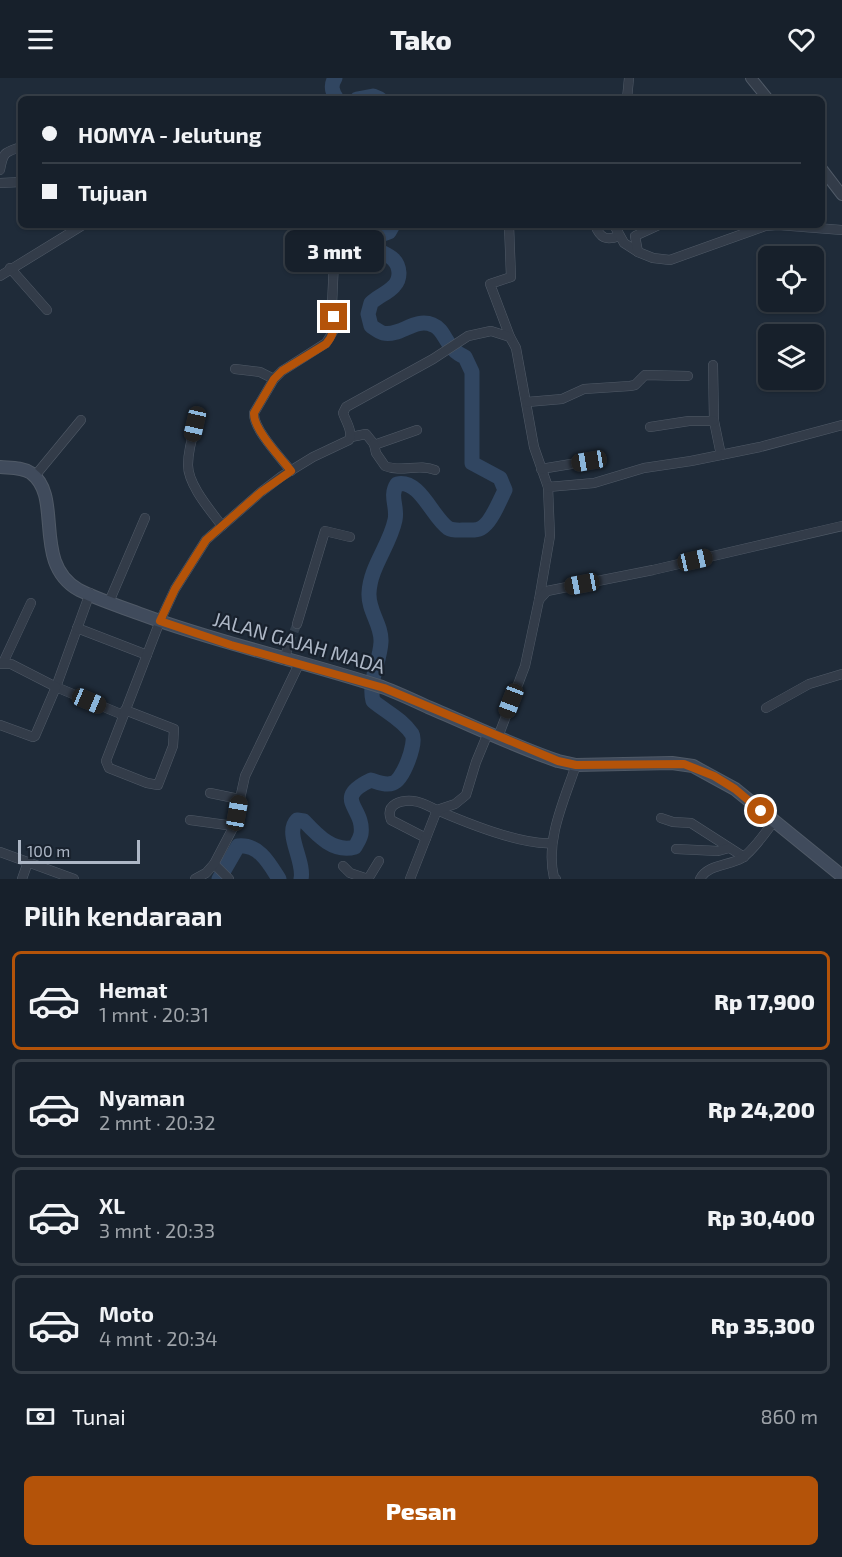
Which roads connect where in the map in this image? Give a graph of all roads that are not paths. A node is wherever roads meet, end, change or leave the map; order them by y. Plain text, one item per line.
1 (629, 78) edge
2 (751, 78) edge
3 (627, 96) edge
4 (766, 96) edge
5 (18, 148) edge
6 (0, 170) edge
7 (825, 173) edge
8 (18, 182) edge
9 (0, 183) edge
10 (842, 195) edge
11 (78, 228) edge
12 (509, 228) edge
13 (595, 228) edge
14 (615, 228) edge
15 (652, 228) edge
16 (759, 228) edge
17 (816, 228) edge
18 (842, 230) edge
19 (619, 236) junction
20 (638, 252) junction
21 (334, 261) dead end
22 (10, 268) junction
23 (0, 276) edge
24 (47, 310) dead end
25 (510, 337) junction
26 (713, 365) dead end
27 (236, 369) dead end
28 (688, 376) dead end
29 (274, 379) junction
30 (527, 402) junction
31 (81, 420) dead end
32 (714, 422) junction
33 (195, 424) dead end
34 (842, 425) edge
35 (650, 427) dead end
36 (417, 430) dead end
37 (351, 436) junction
38 (374, 444) junction
39 (721, 455) junction
40 (589, 461) dead end
41 (0, 467) edge
42 (541, 469) junction
43 (435, 470) dead end
44 (291, 471) junction
45 (34, 477) junction
46 (548, 487) junction
47 (145, 518) dead end
48 (222, 526) junction
49 (842, 526) edge
50 (350, 537) dead end
51 (90, 594) junction
52 (539, 600) junction
53 (109, 602) junction
54 (31, 603) dead end
55 (160, 621) junction
56 (297, 624) tunnel mouth
57 (77, 628) junction
58 (289, 644) tunnel mouth
59 (147, 655) junction
60 (284, 660) junction
61 (1, 663) edge
62 (299, 664) junction
63 (842, 674) edge
64 (56, 687) junction
65 (766, 708) dead end
66 (124, 712) junction
67 (0, 726) edge
68 (493, 735) junction
69 (576, 765) junction
70 (210, 793) dead end
71 (239, 799) junction
72 (437, 810) junction
73 (661, 818) dead end
74 (190, 820) dead end
75 (774, 822) junction
76 (234, 826) junction
77 (426, 838) junction
78 (551, 843) junction
79 (729, 848) junction
80 (676, 849) dead end
81 (718, 851) junction
82 (0, 852) edge
83 (744, 857) junction
84 (379, 861) dead end
85 (28, 862) junction
86 (216, 866) junction
87 (722, 866) junction
88 (343, 867) dead end
89 (842, 876) edge
90 (228, 878) edge
91 (22, 879) edge
92 (74, 879) edge
93 (195, 879) edge
94 (368, 879) edge
95 (410, 879) edge
96 (556, 879) edge
97 (700, 879) edge

1 - 3 street
2 - 4 street
5 - 6 street
7 - 10 street
8 - 9 street
11 - 22 street
12 - 25 street
13 - 19 street
14 - 19 street
15 - 20 street
16 - 20 street
17 - 18 street
19 - 20 street
21 - 29 street
22 - 23 street
22 - 24 street
25 - 30 street
25 - 37 street
26 - 32 street
27 - 29 street
28 - 30 street
29 - 44 street
30 - 42 street
31 - 45 street
32 - 35 street
32 - 39 street
33 - 48 street
34 - 39 street
36 - 38 street
37 - 38 street
37 - 44 street
38 - 43 street
39 - 46 street
40 - 42 street
41 - 45 main road
42 - 46 street
44 - 48 street
45 - 51 main road, JALAN GAJAH MADA
46 - 52 street
47 - 53 street
48 - 55 street
49 - 52 street
50 - 56 street
51 - 53 main road, JALAN GAJAH MADA
51 - 57 street
52 - 68 street
53 - 55 main road, JALAN GAJAH MADA
54 - 61 street
55 - 59 street
55 - 60 main road, JALAN GAJAH MADA
57 - 59 street
57 - 64 street
58 - 60 street
59 - 66 street
60 - 62 main road, JALAN GAJAH MADA
61 - 64 street
62 - 68 main road, JALAN GAJAH MADA
62 - 71 street
63 - 65 street
64 - 66 street
64 - 67 street
66 - 66 street
68 - 69 main road, JALAN GAJAH MADA
68 - 72 street
69 - 75 main road, JALAN GAJAH MADA
69 - 78 street
70 - 71 street
71 - 76 street
72 - 77 street
72 - 77 street
72 - 78 street
73 - 79 street
74 - 76 street
75 - 83 street
75 - 89 main road, JALAN GAJAH MADA
76 - 86 street
77 - 95 street
78 - 96 street
79 - 81 street
79 - 83 street
80 - 81 street
81 - 87 street
82 - 85 street
83 - 87 street
84 - 94 street
85 - 91 street
85 - 92 street
86 - 90 street
86 - 93 street
87 - 97 street
88 - 94 street

